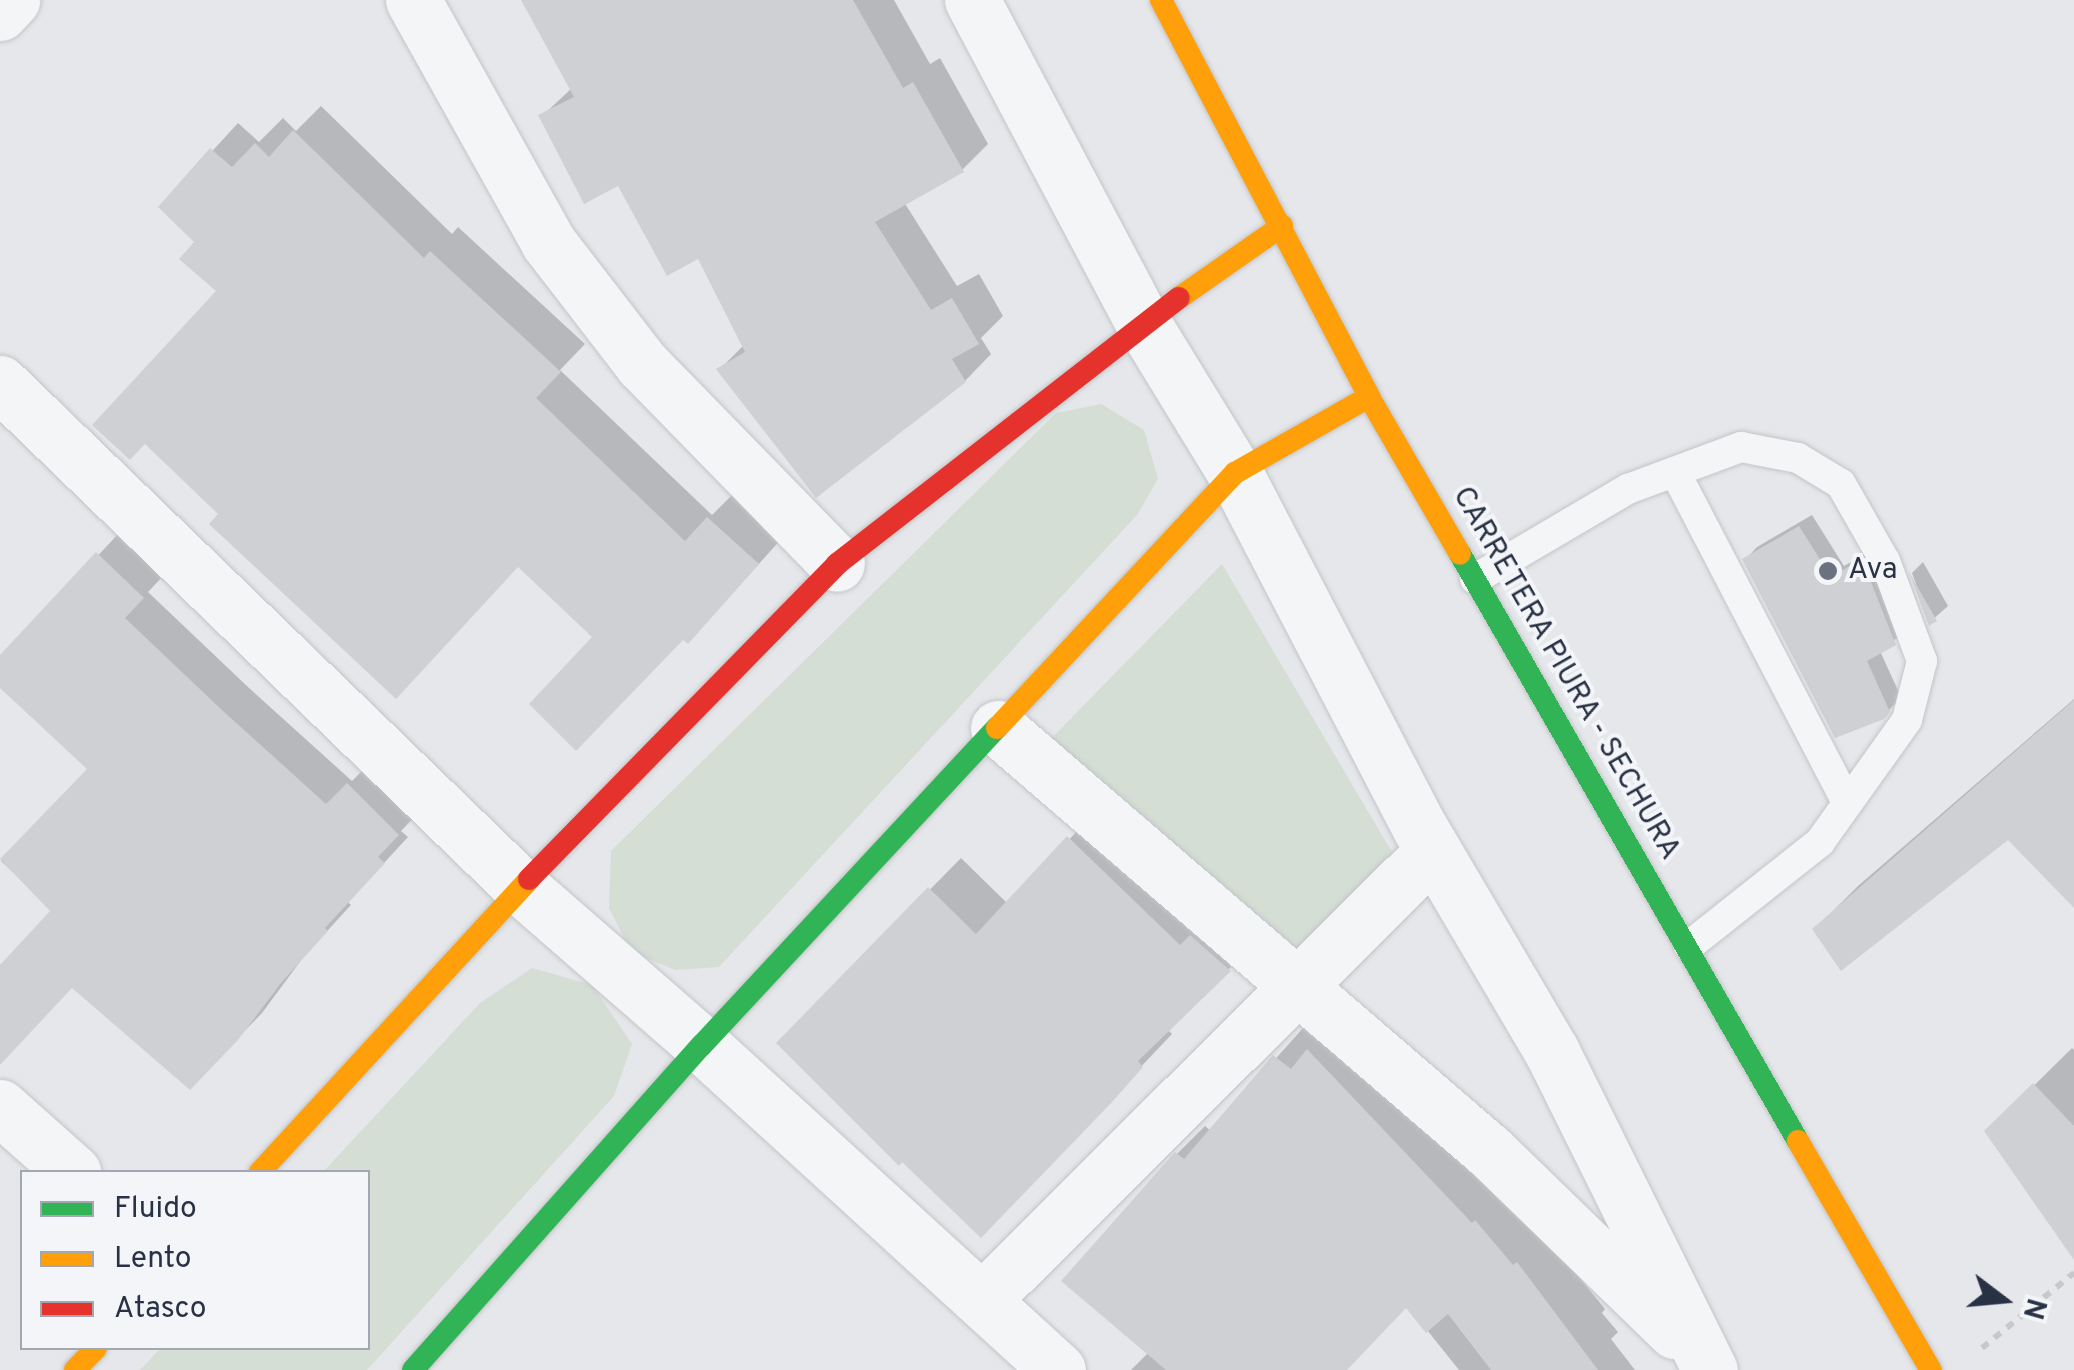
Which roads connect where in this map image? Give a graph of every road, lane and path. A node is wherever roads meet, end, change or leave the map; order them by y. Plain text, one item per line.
1 (12, 0) edge
2 (414, 0) edge
3 (972, 0) edge
4 (1161, 0) edge
5 (0, 12) edge
6 (1282, 226) junction
7 (1143, 323) junction
8 (0, 383) edge
9 (1369, 397) junction
10 (1675, 472) junction
11 (1234, 473) junction
12 (837, 564) junction
13 (1475, 579) junction
14 (998, 728) junction
15 (1847, 803) junction
16 (1433, 851) junction
17 (522, 887) junction
18 (1689, 946) junction
19 (1294, 986) junction
20 (702, 1045) junction
21 (0, 1106) edge
22 (71, 1170) edge
23 (262, 1170) edge
24 (2074, 1273) edge
25 (982, 1300) junction
26 (94, 1350) edge
27 (1970, 1358) dead end
28 (1706, 1364) edge
29 (75, 1370) edge
30 (413, 1370) edge
31 (1058, 1370) edge
32 (1931, 1370) edge

1 - 5 street
2 - 12 street
3 - 7 street
4 - 6 street, CARRETERA PIURA - SECHURA
6 - 7 street
6 - 9 street, CARRETERA PIURA - SECHURA
7 - 11 street
7 - 12 street
8 - 17 street
9 - 11 street
9 - 13 street, CARRETERA PIURA - SECHURA
10 - 13 lane
10 - 15 lane
10 - 15 lane
11 - 14 street
11 - 16 street
12 - 17 street
13 - 18 street, CARRETERA PIURA - SECHURA
14 - 19 street
14 - 20 street
15 - 18 lane
16 - 19 street
16 - 28 street
17 - 20 street
17 - 23 street
18 - 32 street, CARRETERA PIURA - SECHURA
19 - 25 street
19 - 28 street
20 - 25 street
20 - 30 street
21 - 22 street
24 - 27 path
25 - 31 street
26 - 29 street

